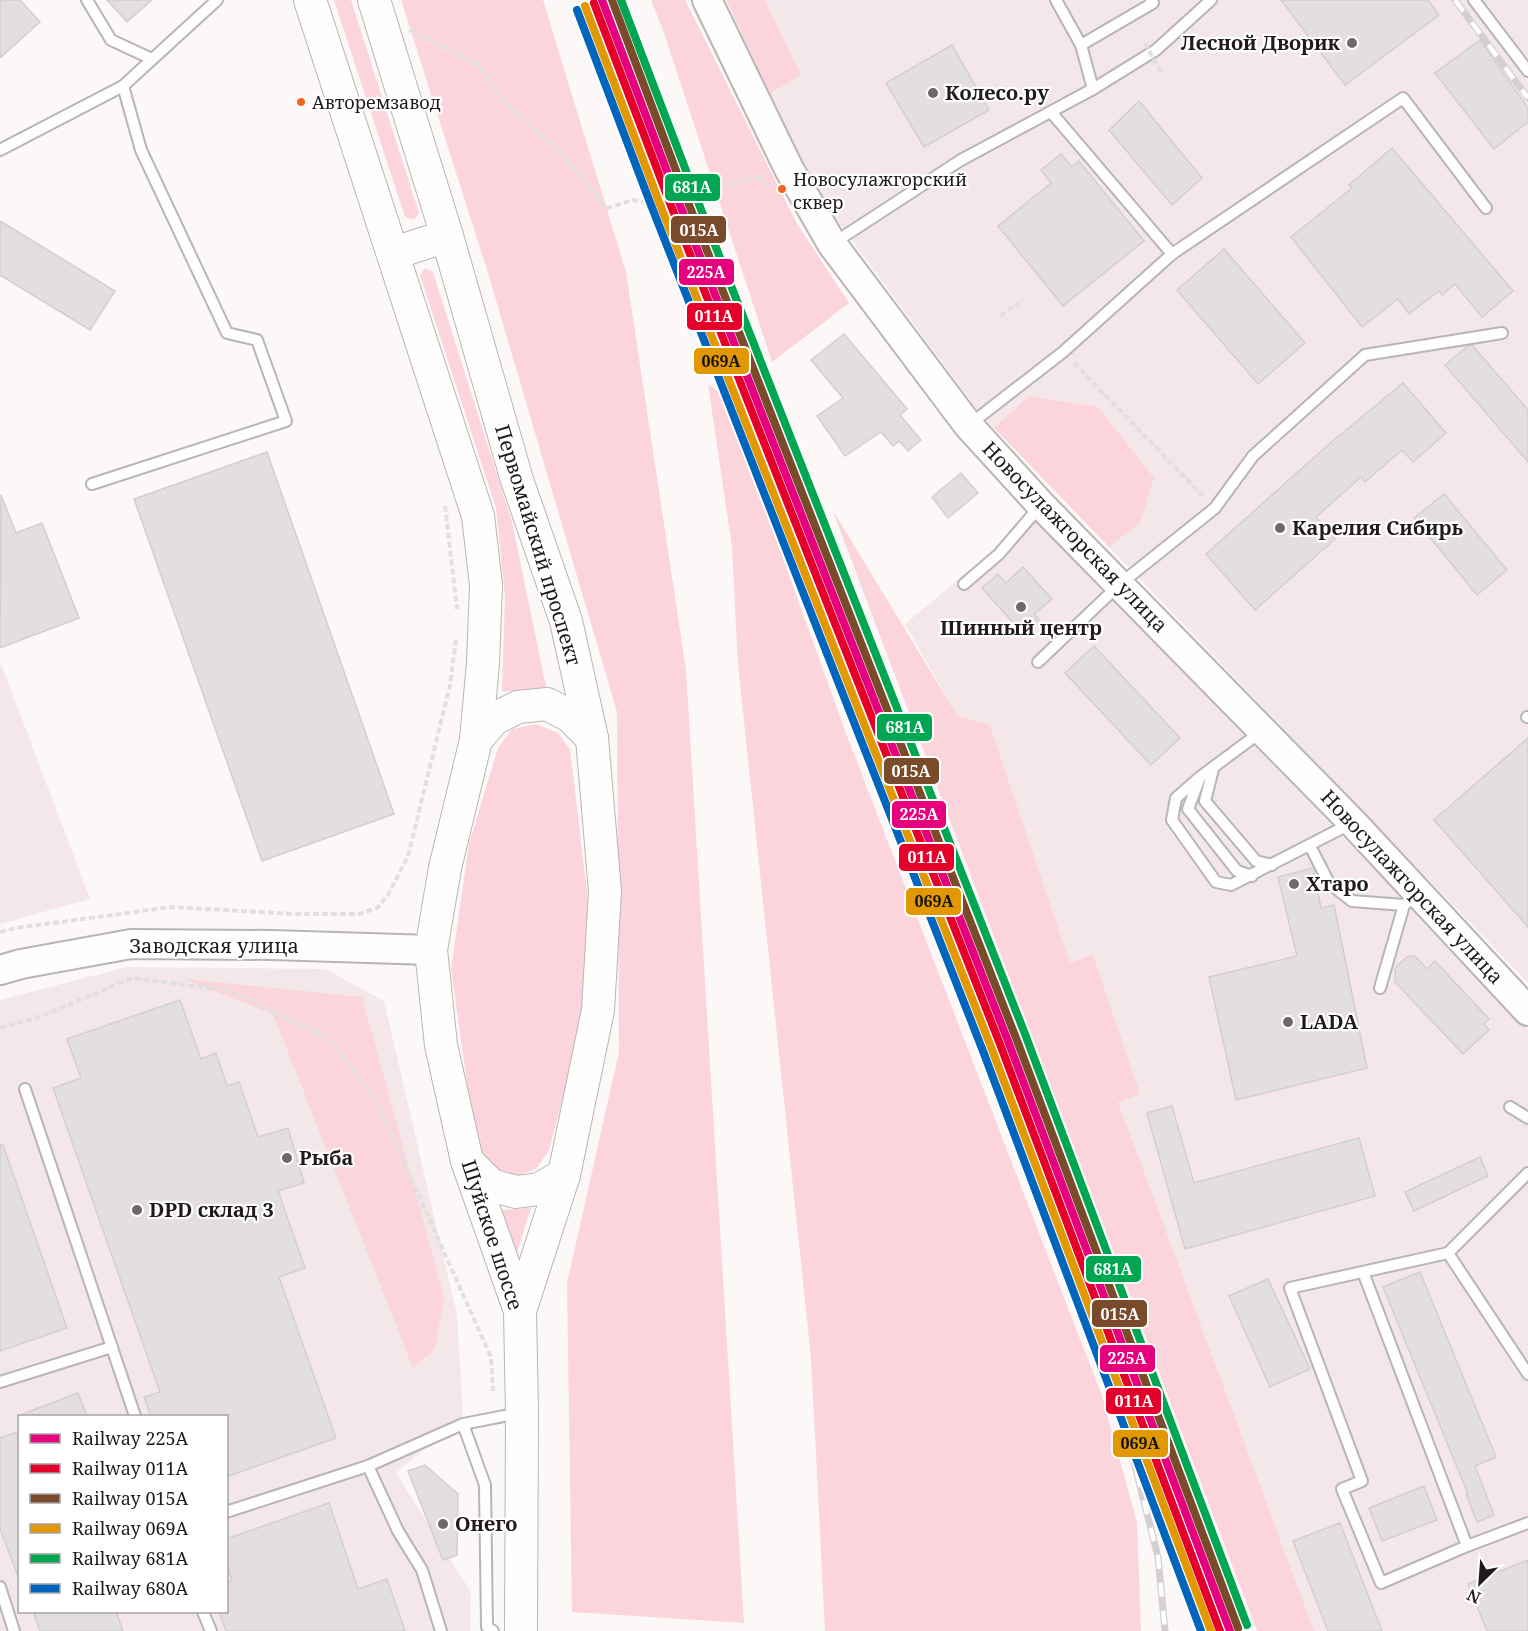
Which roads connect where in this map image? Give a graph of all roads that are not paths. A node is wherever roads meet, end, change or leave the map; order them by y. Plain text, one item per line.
1 (87, 0) edge
2 (217, 0) edge
3 (310, 0) edge
4 (374, 0) edge
5 (707, 0) edge
6 (1056, 0) edge
7 (1151, 0) edge
8 (1211, 0) edge
9 (1474, 0) edge
10 (1081, 45) junction
11 (152, 59) junction
12 (1528, 70) edge
13 (123, 86) junction
14 (1093, 89) junction
15 (1051, 112) junction
16 (0, 150) edge
17 (1486, 208) dead end
18 (447, 236) junction
19 (832, 244) junction
20 (394, 254) junction
21 (1172, 254) junction
22 (1502, 333) dead end
23 (968, 425) junction
24 (92, 484) dead end
25 (1041, 504) junction
26 (964, 584) dead end
27 (1120, 584) junction
28 (1038, 662) dead end
29 (1262, 731) junction
30 (592, 738) junction
31 (476, 740) junction
32 (1213, 769) junction
33 (1200, 777) junction
34 (1353, 823) junction
35 (1310, 846) junction
36 (1272, 865) junction
37 (1252, 876) junction
38 (1410, 900) junction
39 (431, 950) junction
40 (0, 970) edge
41 (1380, 988) dead end
42 (1528, 1011) edge
43 (25, 1089) dead end
44 (1510, 1107) dead end
45 (1528, 1118) edge
46 (466, 1161) junction
47 (1528, 1173) edge
48 (564, 1175) junction
49 (1448, 1253) junction
50 (1363, 1272) junction
51 (520, 1311) junction
52 (112, 1347) junction
53 (1528, 1374) edge
54 (0, 1382) edge
55 (135, 1415) edge
56 (509, 1415) junction
57 (463, 1424) junction
58 (368, 1466) junction
59 (228, 1511) edge
60 (1528, 1523) edge
61 (1467, 1546) junction
62 (0, 1587) edge
63 (205, 1613) edge
64 (14, 1631) edge
65 (211, 1631) edge
66 (441, 1631) edge
67 (493, 1631) edge
68 (521, 1631) edge

1 - 11 lane
2 - 11 lane
3 - 20 main road
4 - 18 main road, Первомайский проспект
5 - 19 main road, Новосулажгорская улица
6 - 10 lane
7 - 10 lane
8 - 14 lane
9 - 12 lane
10 - 14 lane
11 - 13 lane
13 - 16 lane
13 - 24 lane
14 - 15 lane
15 - 19 lane
15 - 21 lane
17 - 21 lane
18 - 20 main road
18 - 30 main road, Первомайский проспект
19 - 23 main road, Новосулажгорская улица
20 - 31 main road
21 - 23 lane
22 - 27 lane
23 - 25 main road, Новосулажгорская улица
25 - 26 lane
25 - 27 main road, Новосулажгорская улица
27 - 28 lane
27 - 29 main road, Новосулажгорская улица
29 - 32 lane
29 - 34 main road, Новосулажгорская улица
30 - 31 main road
30 - 48 main road, Первомайский проспект
31 - 39 main road
32 - 33 lane
32 - 36 lane
33 - 37 lane
33 - 37 lane
34 - 35 lane
34 - 38 main road, Новосулажгорская улица
35 - 36 lane
35 - 38 lane
36 - 37 lane
38 - 41 lane
38 - 42 main road, Новосулажгорская улица
39 - 40 main road, Заводская улица
39 - 46 main road, Шуйское шоссе
43 - 52 lane
44 - 45 lane
46 - 48 main road
46 - 51 main road, Шуйское шоссе
47 - 49 lane
48 - 51 main road, Первомайский проспект
49 - 50 lane
49 - 53 lane
50 - 61 lane
50 - 61 lane
51 - 56 main road, Шуйское шоссе
52 - 54 lane
52 - 55 lane
56 - 57 lane
56 - 68 main road, Шуйское шоссе
57 - 58 lane
57 - 67 lane
58 - 59 lane
58 - 66 lane
60 - 61 lane
62 - 64 lane
63 - 65 lane

